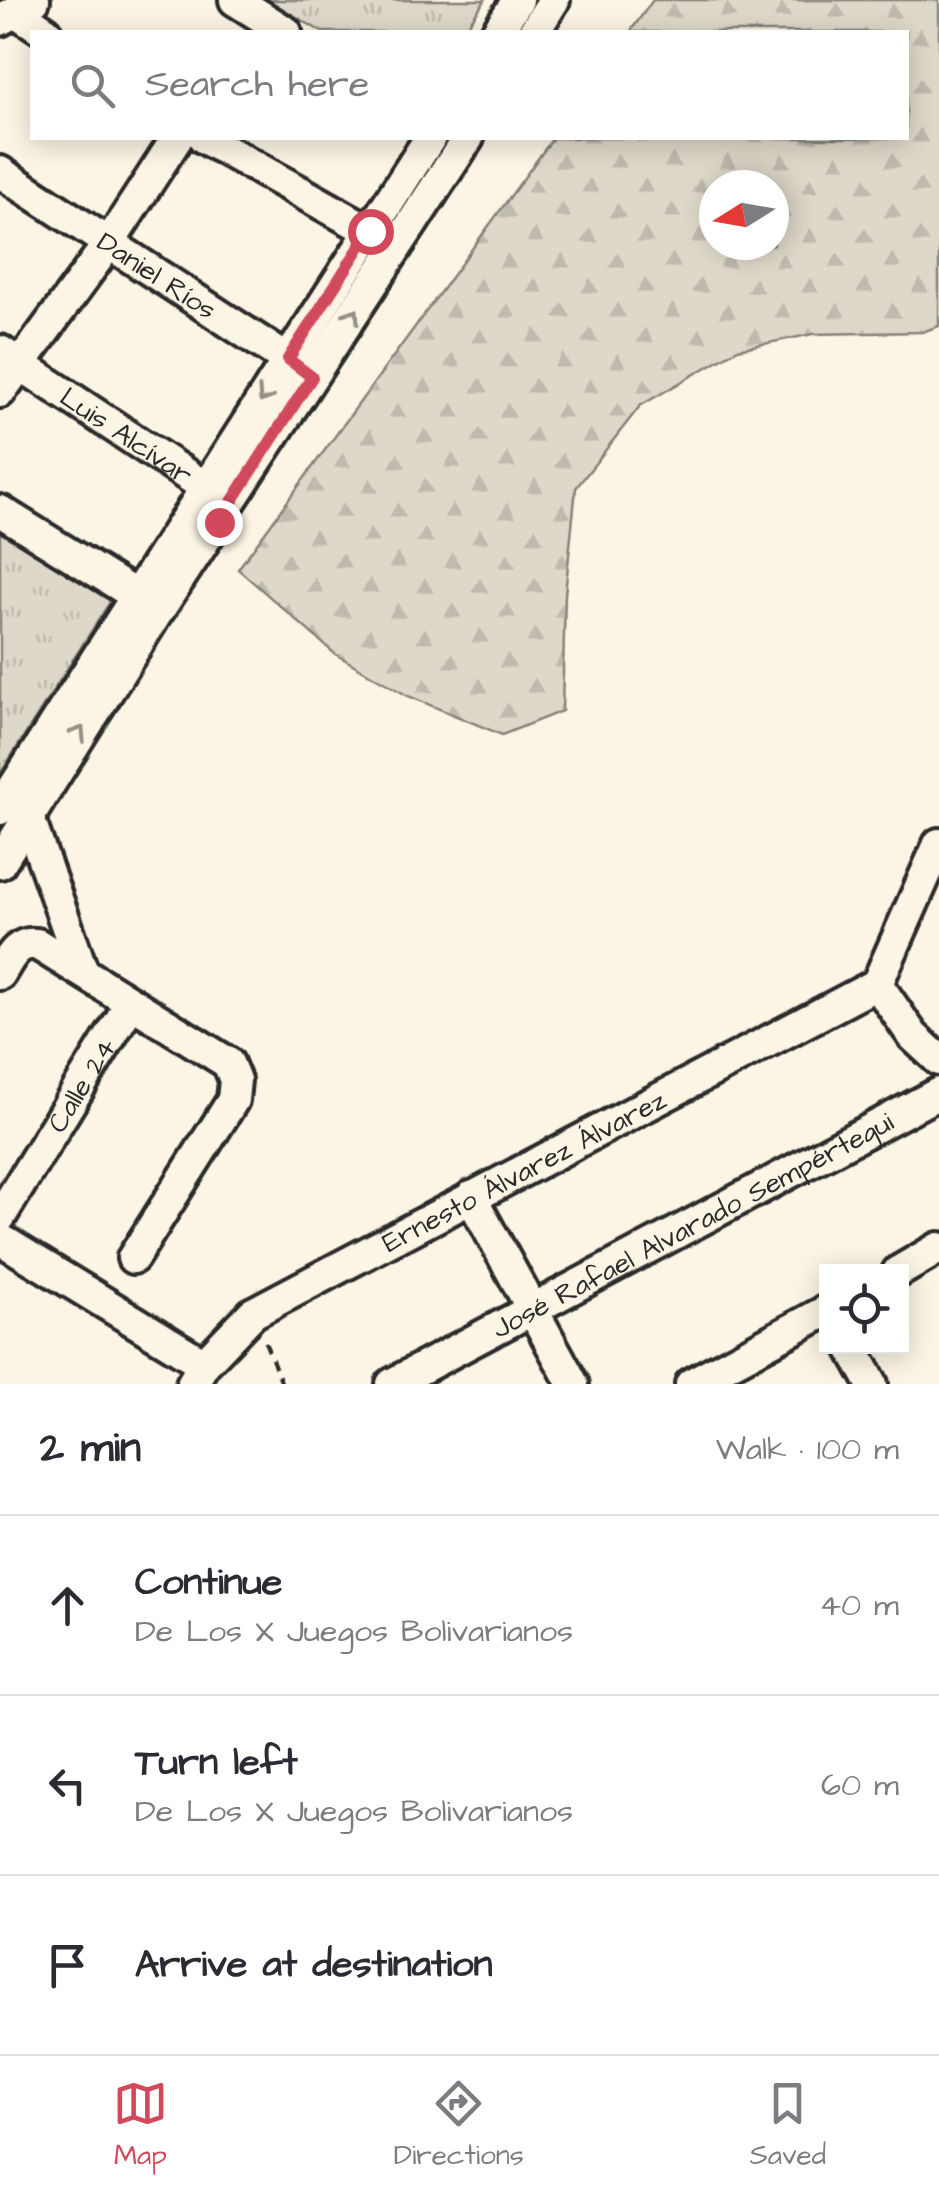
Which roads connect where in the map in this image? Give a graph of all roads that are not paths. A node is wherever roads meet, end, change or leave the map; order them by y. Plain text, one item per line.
1 (235, 0) edge
2 (518, 0) edge
3 (554, 0) edge
4 (17, 11) edge
5 (43, 30) edge
6 (283, 30) edge
7 (499, 30) edge
8 (535, 30) edge
9 (176, 140) edge
10 (208, 140) edge
11 (429, 140) edge
12 (467, 140) edge
13 (0, 172) edge
14 (370, 231) junction
15 (109, 243) junction
16 (11, 358) edge
17 (300, 368) junction
18 (0, 392) edge
19 (205, 487) junction
20 (0, 511) edge
21 (135, 594) junction
22 (8, 806) edge
23 (939, 844) edge
24 (0, 863) edge
25 (82, 970) junction
26 (0, 974) edge
27 (876, 984) junction
28 (131, 1003) junction
29 (939, 1060) edge
30 (939, 1093) edge
31 (471, 1197) junction
32 (0, 1216) edge
33 (0, 1239) edge
34 (939, 1248) edge
35 (133, 1258) dead end
36 (909, 1266) edge
37 (533, 1308) junction
38 (819, 1315) edge
39 (855, 1354) edge
40 (198, 1374) edge
41 (392, 1384) edge
42 (573, 1384) edge
43 (691, 1384) edge
44 (872, 1384) edge

1 - 6 street
2 - 7 street
3 - 8 street
4 - 5 street
9 - 15 street
10 - 14 street
11 - 14 street
17 -> 12 street
13 - 15 street, Daniel Ríos
14 - 17 street
15 - 16 street
15 - 17 street, Daniel Ríos
16 - 18 street
16 - 19 street, Luis Alcívar
17 -> 19 street
22 -> 17 street
19 - 21 street
20 - 21 street
21 - 22 street
22 - 24 street
22 - 25 street
23 - 27 street
25 - 26 street
25 - 28 street
27 - 29 street
27 - 31 street, Ernesto Álvarez Álvarez
28 - 32 street, Calle 24
28 - 35 street
30 - 37 street, José Rafael Alvarado Sempértegui
31 - 37 street
31 - 40 street, Ernesto Álvarez Álvarez
33 - 40 street
34 - 36 street
37 - 41 street, José Rafael Alvarado Sempértegui
37 - 42 street
38 - 43 street
39 - 44 street

